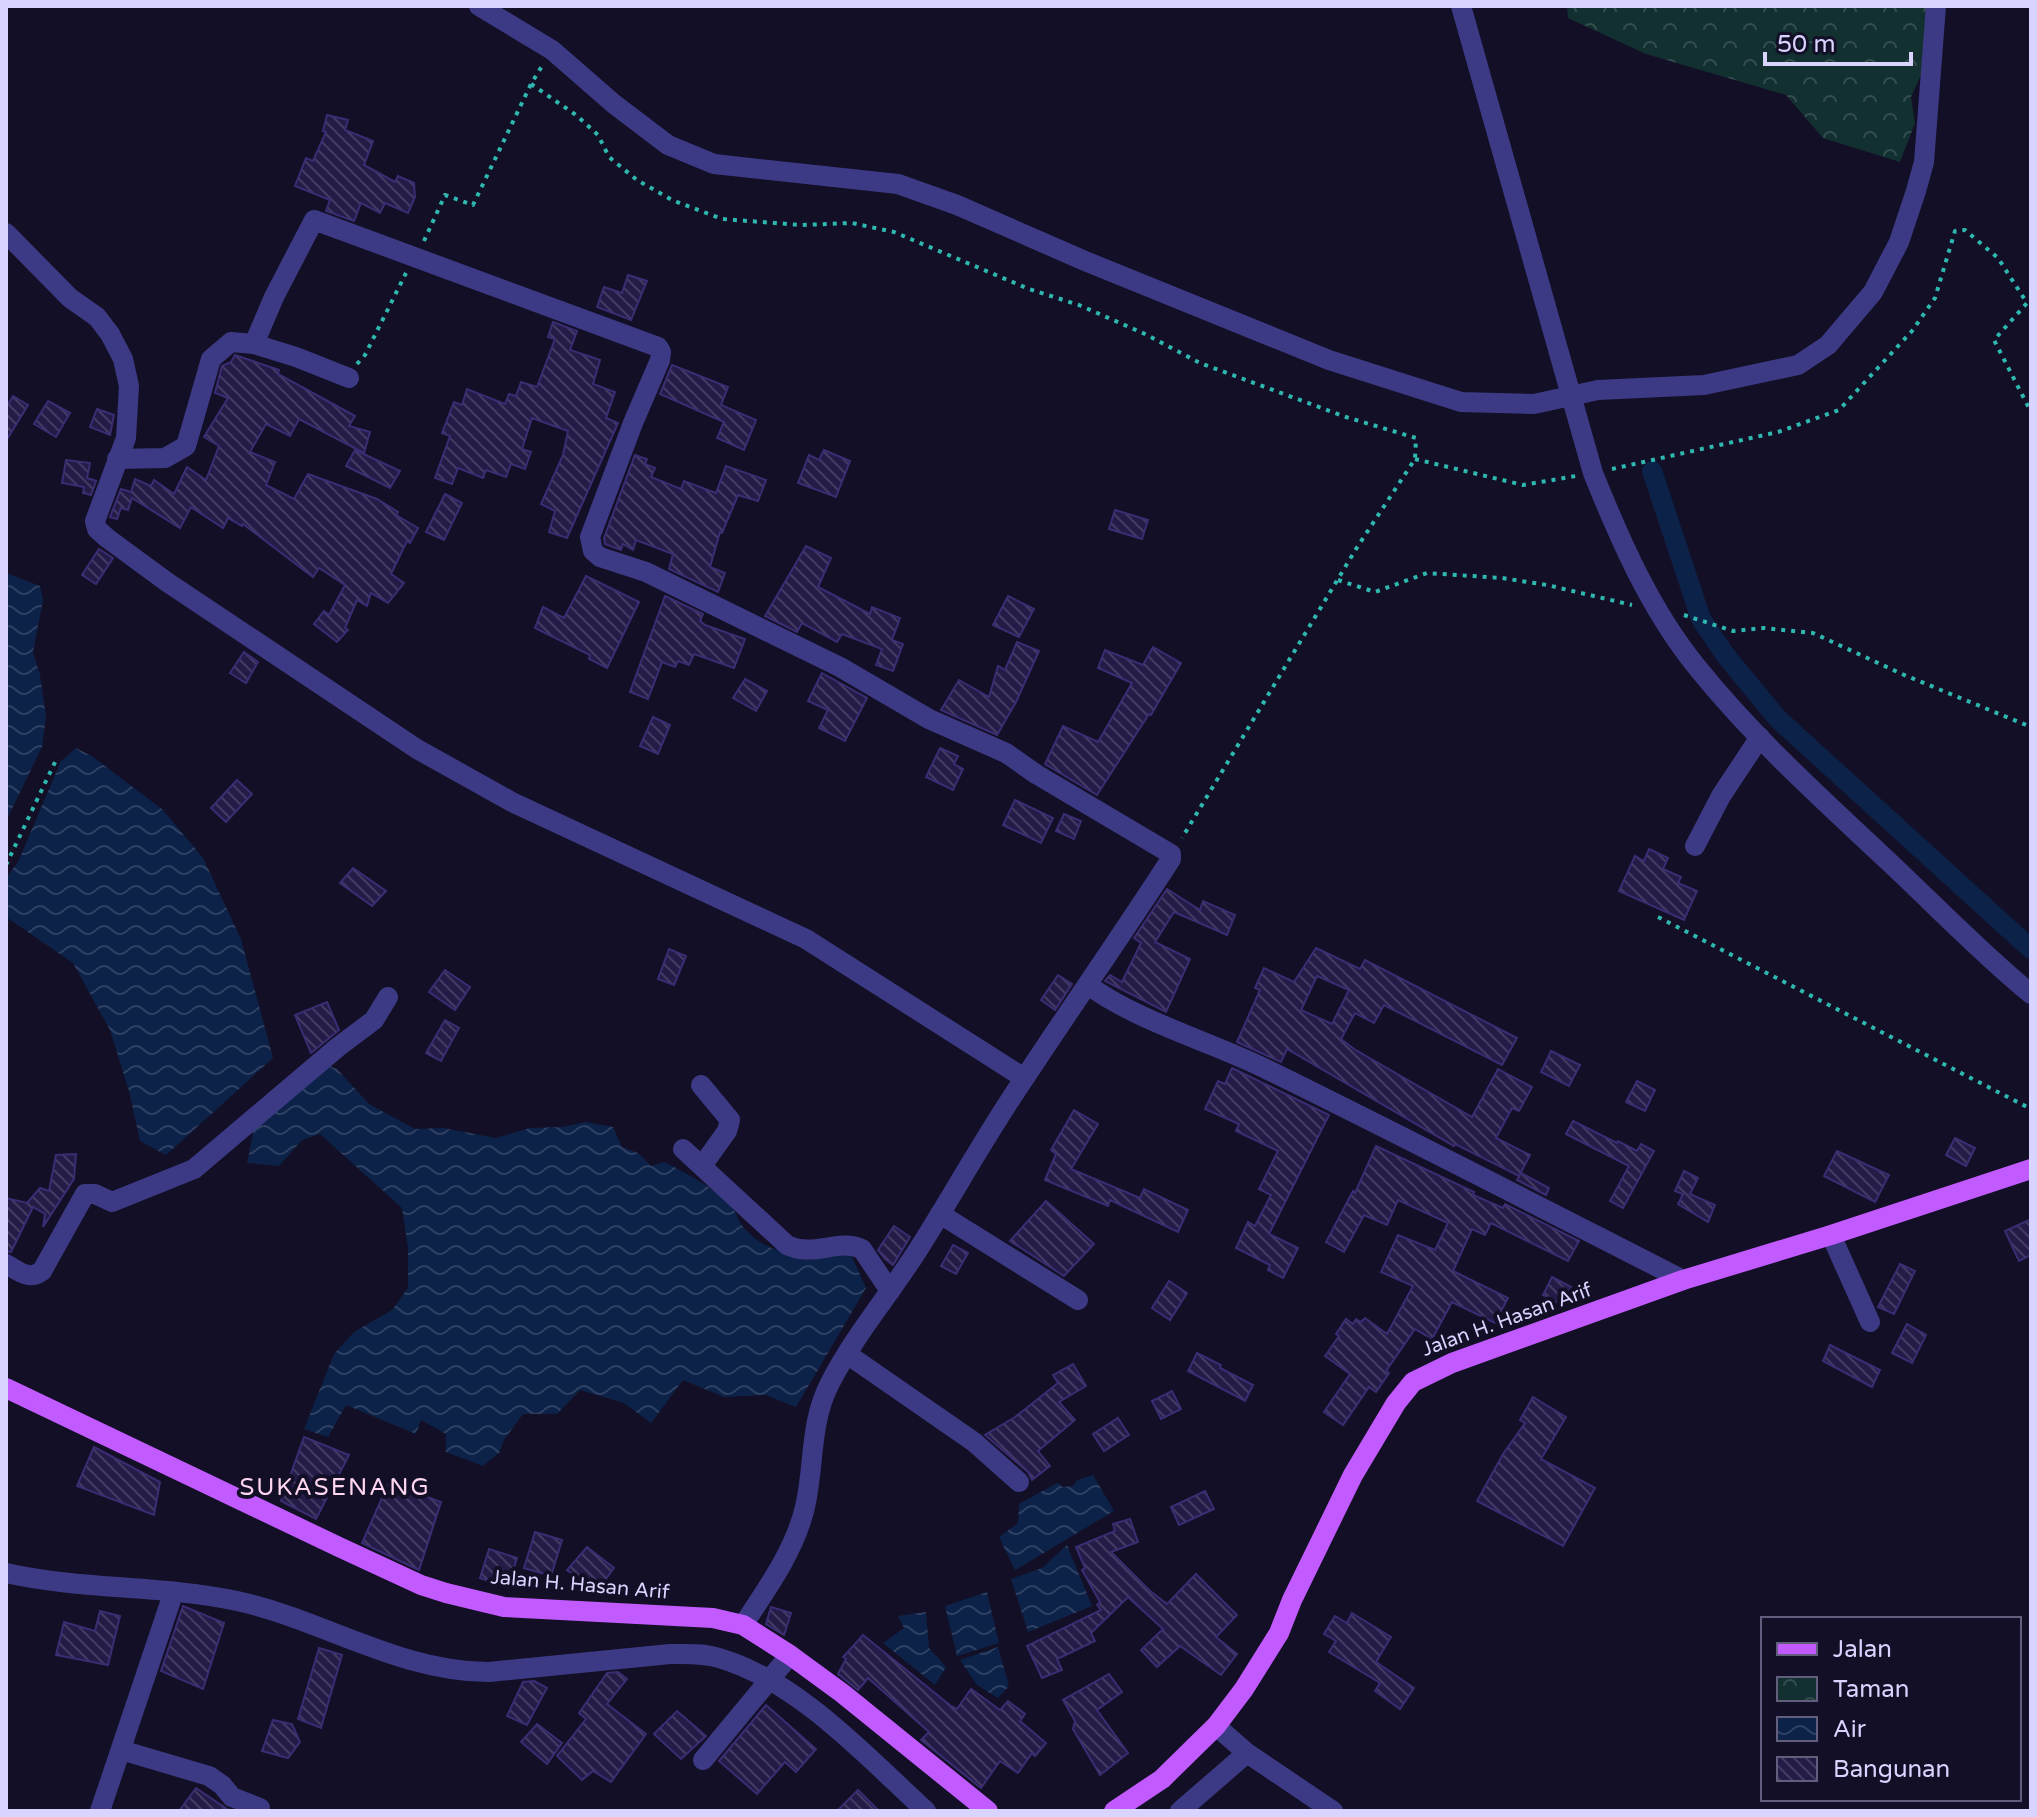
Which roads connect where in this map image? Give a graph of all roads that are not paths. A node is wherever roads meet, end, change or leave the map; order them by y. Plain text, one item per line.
1 (479, 6) edge
2 (1461, 6) edge
3 (1936, 6) edge
4 (6, 233) edge
5 (254, 344) junction
6 (349, 378) road end
7 (1572, 396) junction
8 (117, 459) junction
9 (1760, 737) junction
10 (1695, 846) dead end
11 (1088, 985) junction
12 (2031, 994) edge
13 (388, 997) dead end
14 (1024, 1078) junction
15 (701, 1085) dead end
16 (683, 1149) dead end
17 (702, 1166) junction
18 (2031, 1169) edge
19 (940, 1214) junction
20 (1831, 1235) junction
21 (6, 1264) edge
22 (882, 1277) junction
23 (1683, 1280) junction
24 (1078, 1300) dead end
25 (1870, 1322) dead end
26 (847, 1354) junction
27 (6, 1388) edge
28 (1019, 1482) dead end
29 (6, 1573) edge
30 (173, 1594) junction
31 (743, 1625) junction
32 (780, 1668) junction
33 (1232, 1740) junction
34 (121, 1750) junction
35 (703, 1760) dead end
36 (260, 1808) dead end
37 (100, 1811) edge
38 (926, 1811) edge
39 (988, 1811) edge
40 (1114, 1811) edge
41 (1180, 1811) edge
42 (1333, 1811) edge

1 - 7 street
2 - 7 street
3 - 7 street
4 - 8 street
5 - 6 street
5 - 8 street
5 - 11 street
7 - 9 street
8 - 14 street
9 - 10 street
9 - 12 street
11 - 14 street
11 - 23 street
13 - 21 street
14 - 19 street
15 - 17 street
16 - 17 street
17 - 22 street
18 - 20 main road, Jalan H. Hasan Arif
19 - 22 street
19 - 24 street
20 - 23 main road, Jalan H. Hasan Arif
20 - 25 street
22 - 26 street
23 - 33 main road, Jalan H. Hasan Arif
26 - 28 street
26 - 31 street
27 - 31 main road, Jalan H. Hasan Arif
29 - 30 street
30 - 32 street
30 - 34 street
31 - 32 main road, Jalan H. Hasan Arif
32 - 35 street
32 - 38 street
32 - 39 main road, Jalan H. Hasan Arif
33 - 40 main road, Jalan H. Hasan Arif
33 - 41 street
33 - 42 street
34 - 36 street
34 - 37 street

